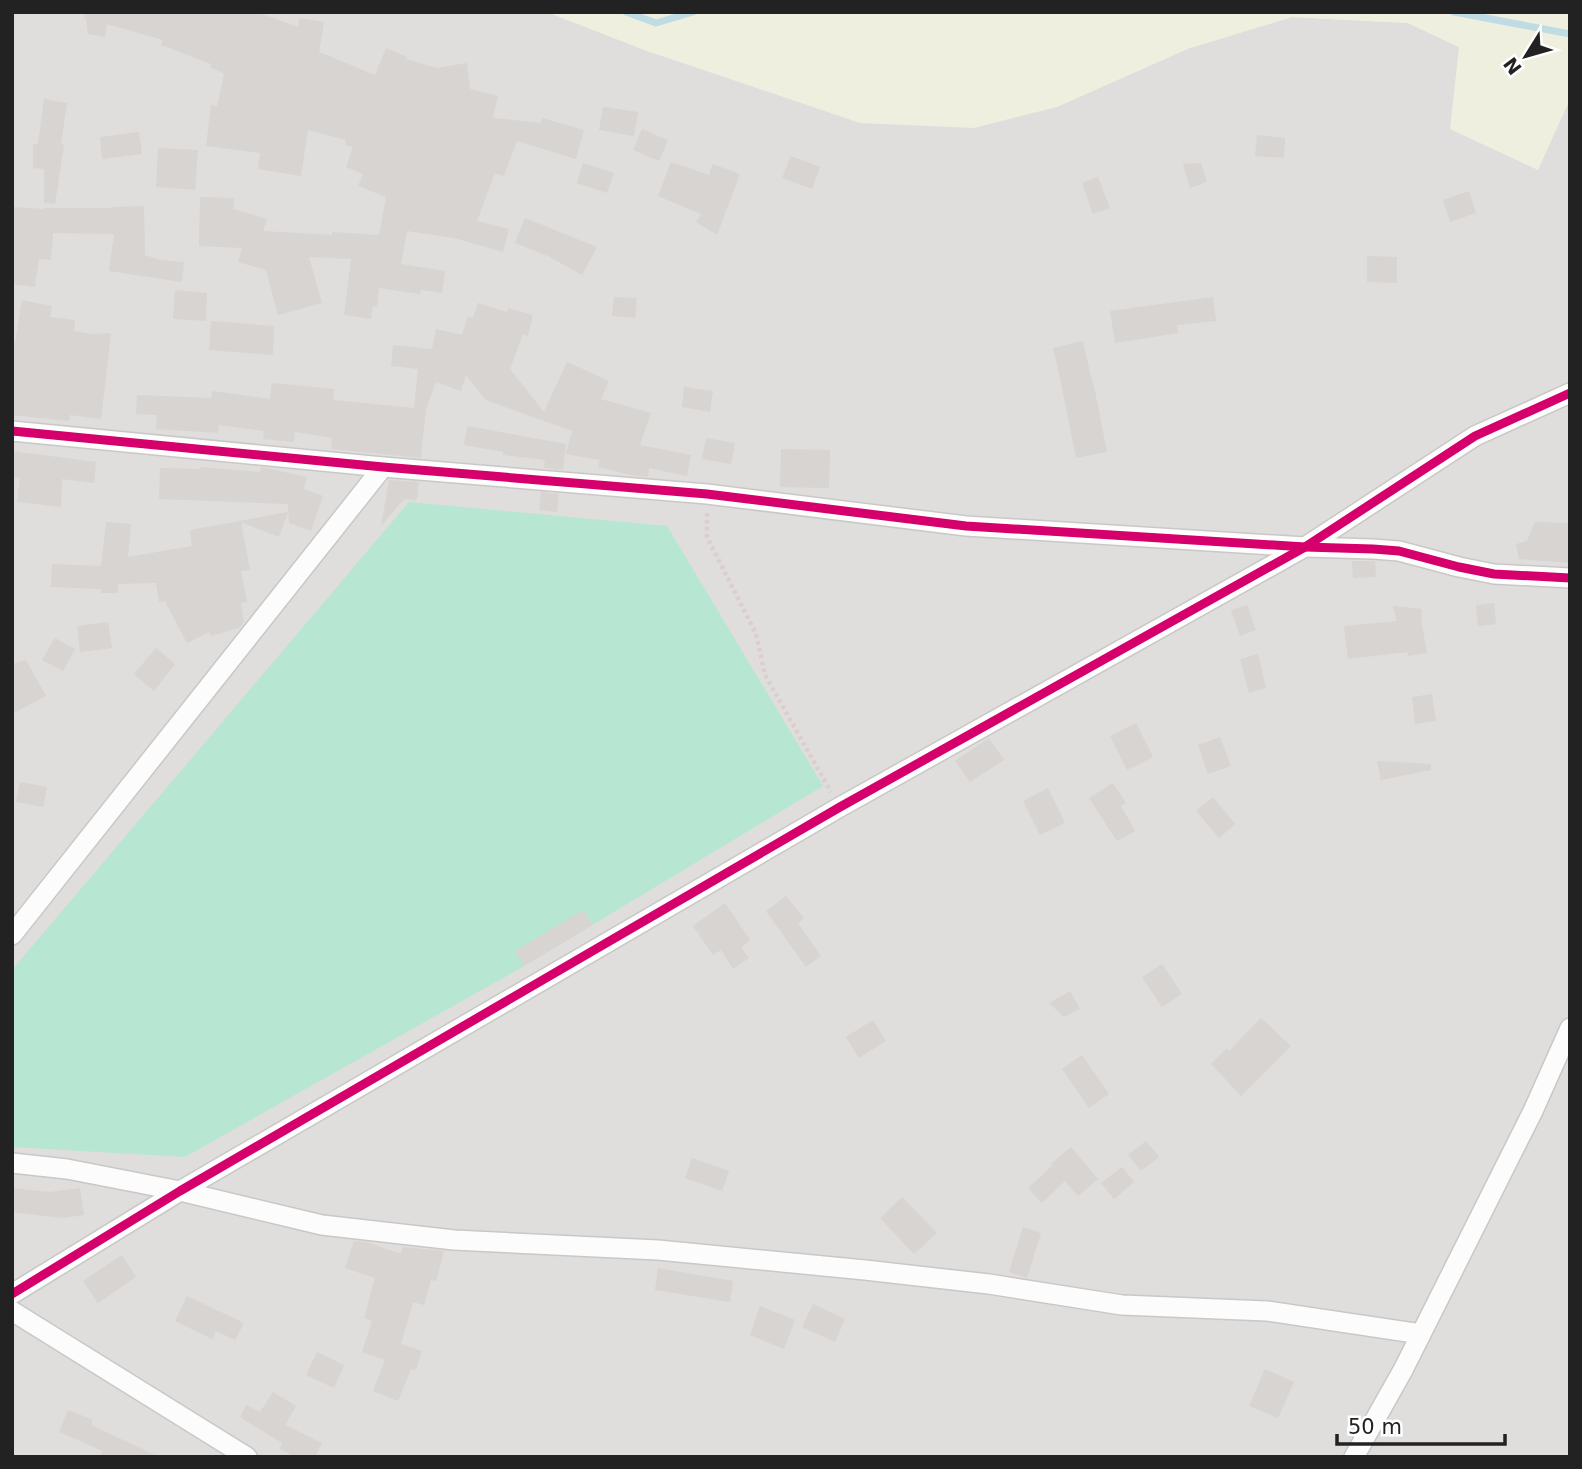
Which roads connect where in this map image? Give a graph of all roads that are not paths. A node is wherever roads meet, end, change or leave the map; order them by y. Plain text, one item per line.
1 (1570, 393) edge
2 (12, 431) edge
3 (383, 467) junction
4 (1305, 547) junction
5 (1570, 578) edge
6 (12, 935) edge
7 (1570, 1028) edge
8 (12, 1163) edge
9 (180, 1191) junction
10 (12, 1294) edge
11 (12, 1311) edge
12 (1421, 1334) junction
13 (247, 1457) edge
14 (1354, 1457) edge

1 - 4 street
2 - 3 street
3 - 4 street
3 - 6 street
4 - 5 street
4 - 9 street
7 - 12 street
8 - 9 street
9 - 10 street
9 - 12 street
11 - 13 street
12 - 14 street

